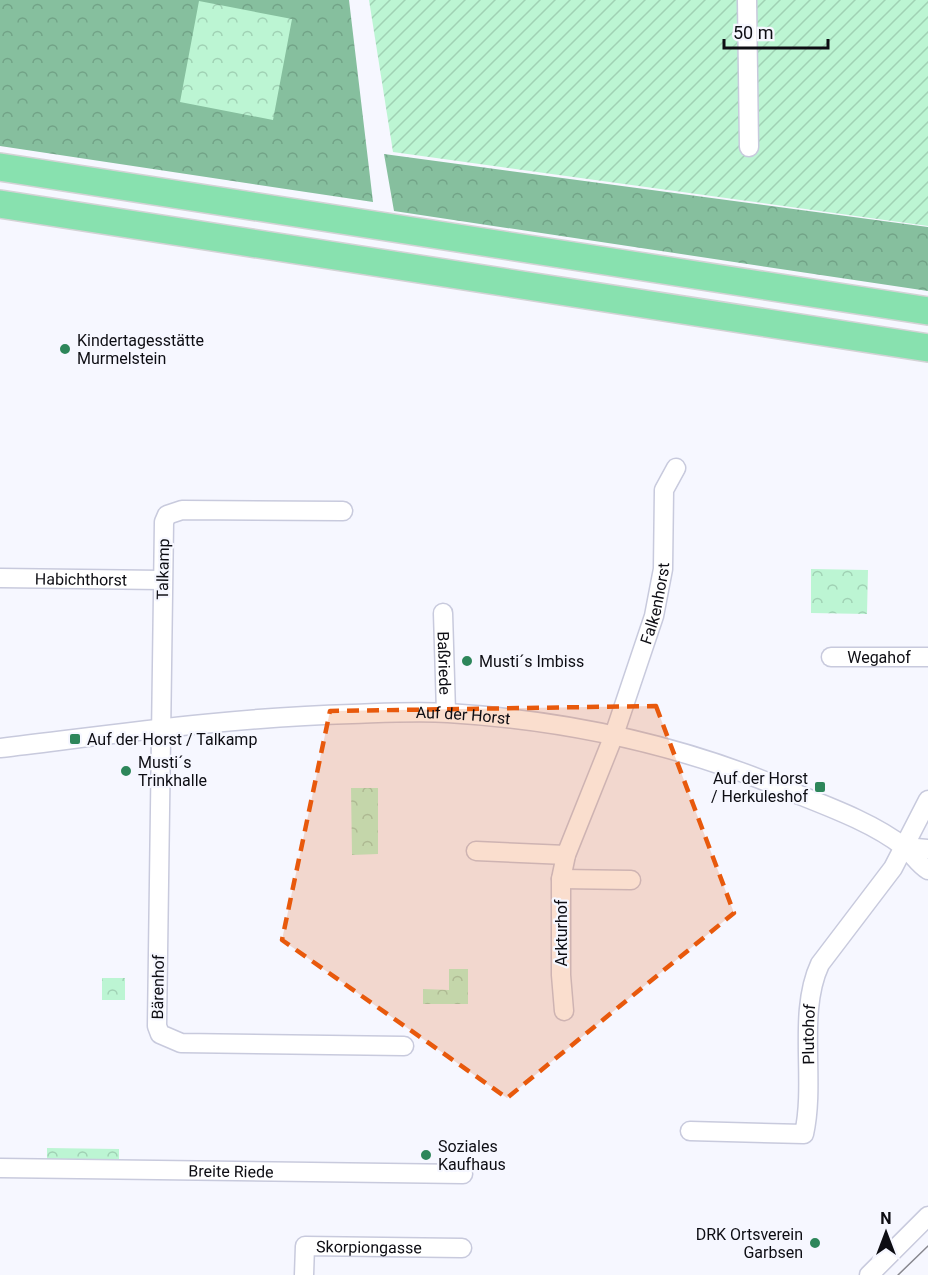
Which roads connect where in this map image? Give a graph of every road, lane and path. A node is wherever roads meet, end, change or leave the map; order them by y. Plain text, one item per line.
1 (747, 0) edge
2 (749, 147) dead end
3 (0, 166) edge
4 (0, 204) edge
5 (928, 310) edge
6 (928, 348) edge
7 (676, 468) dead end
8 (343, 511) dead end
9 (0, 578) edge
10 (162, 580) junction
11 (443, 613) dead end
12 (831, 657) dead end
13 (928, 657) edge
14 (446, 712) junction
15 (160, 729) junction
16 (614, 735) junction
17 (0, 748) edge
18 (928, 801) edge
19 (905, 848) junction
20 (928, 849) edge
21 (476, 851) dead end
22 (563, 868) junction
23 (928, 870) edge
24 (631, 875) dead end
25 (564, 1011) dead end
26 (404, 1046) dead end
27 (690, 1131) dead end
28 (0, 1168) edge
29 (463, 1174) dead end
30 (928, 1216) edge
31 (462, 1248) dead end
32 (304, 1275) edge
33 (869, 1275) edge

1 - 2 street
3 - 5 highway
4 - 6 highway
7 - 16 street, Falkenhorst
8 - 10 street, Talkamp
9 - 10 street, Habichthorst
10 - 15 street, Talkamp
11 - 14 street, Baßriede
12 - 13 street, Wegahof
14 - 15 street, Auf der Horst
14 - 16 street, Auf der Horst
15 - 17 street, Auf der Horst
15 - 26 street, Bärenhof
16 - 19 street, Auf der Horst
16 - 22 street, Arkturhof
18 - 19 street
19 - 20 street, Auf der Horst
19 - 23 street, Auf der Horst
19 - 27 street, Plutohof
21 - 22 street
22 - 24 street
22 - 25 street, Arkturhof
28 - 29 street, Breite Riede
30 - 33 street
31 - 32 street, Skorpiongasse

